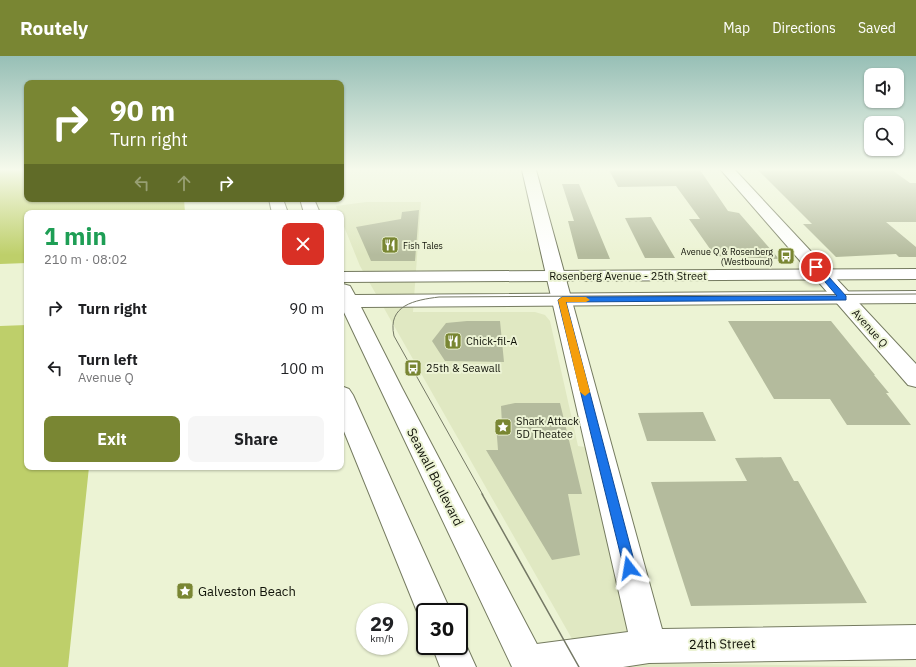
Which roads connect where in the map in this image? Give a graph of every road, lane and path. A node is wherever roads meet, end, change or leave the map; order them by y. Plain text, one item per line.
1 (536, 199) edge
2 (754, 199) edge
3 (822, 274) junction
4 (916, 274) edge
5 (344, 288) edge
6 (558, 288) junction
7 (916, 297) edge
8 (843, 298) junction
9 (916, 379) edge
10 (344, 402) edge
11 (430, 603) edge
12 (916, 642) edge
13 (649, 646) junction
14 (453, 655) edge
15 (530, 665) edge
16 (458, 667) edge

1 - 6 main road
2 - 3 main road, Avenue Q
3 - 4 main road, Rosenberg Avenue - 25th Street
3 - 6 main road, Rosenberg Avenue - 25th Street
3 - 8 main road, Avenue Q
5 - 6 main road, Rosenberg Avenue - 25th Street
5 - 6 main road, Rosenberg Avenue - 25th Street
5 - 15 main road, Seawall Boulevard
6 - 8 main road, Rosenberg Avenue - 25th Street
6 - 13 main road
7 - 8 main road, Rosenberg Avenue - 25th Street
8 - 9 main road, Avenue Q
10 - 11 main road
12 - 13 main road, 24th Street
13 - 15 main road, 24th Street
14 - 16 main road

